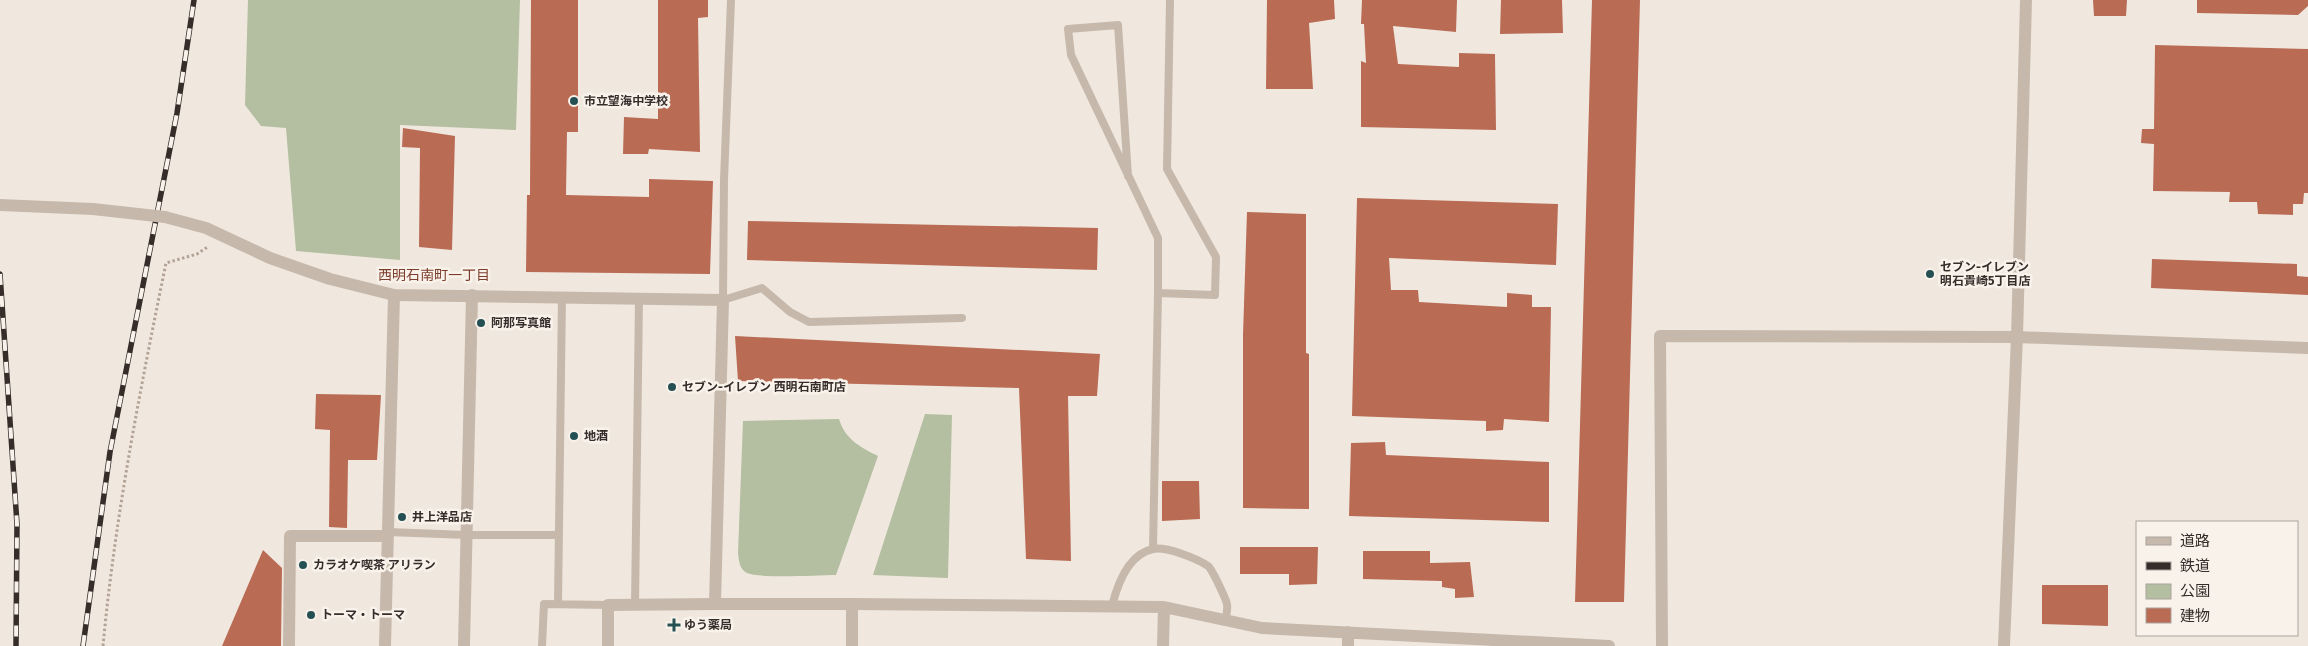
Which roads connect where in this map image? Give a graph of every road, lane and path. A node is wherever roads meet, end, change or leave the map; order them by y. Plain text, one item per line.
1 (731, 0) edge
2 (1170, 0) edge
3 (2026, 0) edge
4 (1128, 176) junction
5 (0, 205) edge
6 (215, 232) junction
7 (1158, 293) junction
8 (394, 295) junction
9 (472, 296) junction
10 (562, 296) junction
11 (639, 298) junction
12 (723, 300) junction
13 (962, 318) dead end
14 (2017, 336) junction
15 (2308, 348) edge
16 (388, 534) junction
17 (467, 535) junction
18 (559, 535) junction
19 (1153, 549) junction
20 (558, 604) junction
21 (715, 604) junction
22 (852, 604) junction
23 (608, 605) junction
24 (635, 605) junction
25 (1112, 606) junction
26 (1164, 607) junction
27 (1226, 620) junction
28 (1348, 632) junction
29 (1581, 645) edge
30 (103, 646) edge
31 (289, 646) edge
32 (385, 646) edge
33 (464, 646) edge
34 (542, 646) edge
35 (608, 646) edge
36 (852, 646) edge
37 (1163, 646) edge
38 (1348, 646) edge
39 (1609, 646) edge
40 (1662, 646) edge
41 (2004, 646) edge

1 - 12 lane
2 - 7 lane
3 - 14 street
4 - 4 lane
4 - 7 lane
5 - 6 street, bridge
6 - 8 street
6 - 30 path
7 - 19 lane
8 - 9 street
8 - 16 street
9 - 10 street
9 - 17 street
10 - 11 street
10 - 18 lane
11 - 12 street
11 - 24 lane
12 - 13 lane
12 - 21 street
14 - 15 street
14 - 40 street
14 - 41 street
16 - 17 lane
16 - 31 street
16 - 32 street
17 - 18 lane
17 - 33 street
18 - 20 lane
19 - 25 lane
19 - 27 lane
20 - 23 lane
20 - 34 lane
21 - 22 street
21 - 24 street
22 - 25 street
22 - 36 street
23 - 24 street
23 - 35 street
25 - 26 street
26 - 27 street
26 - 37 street
27 - 28 street
28 - 29 street
28 - 38 street
29 - 39 street

